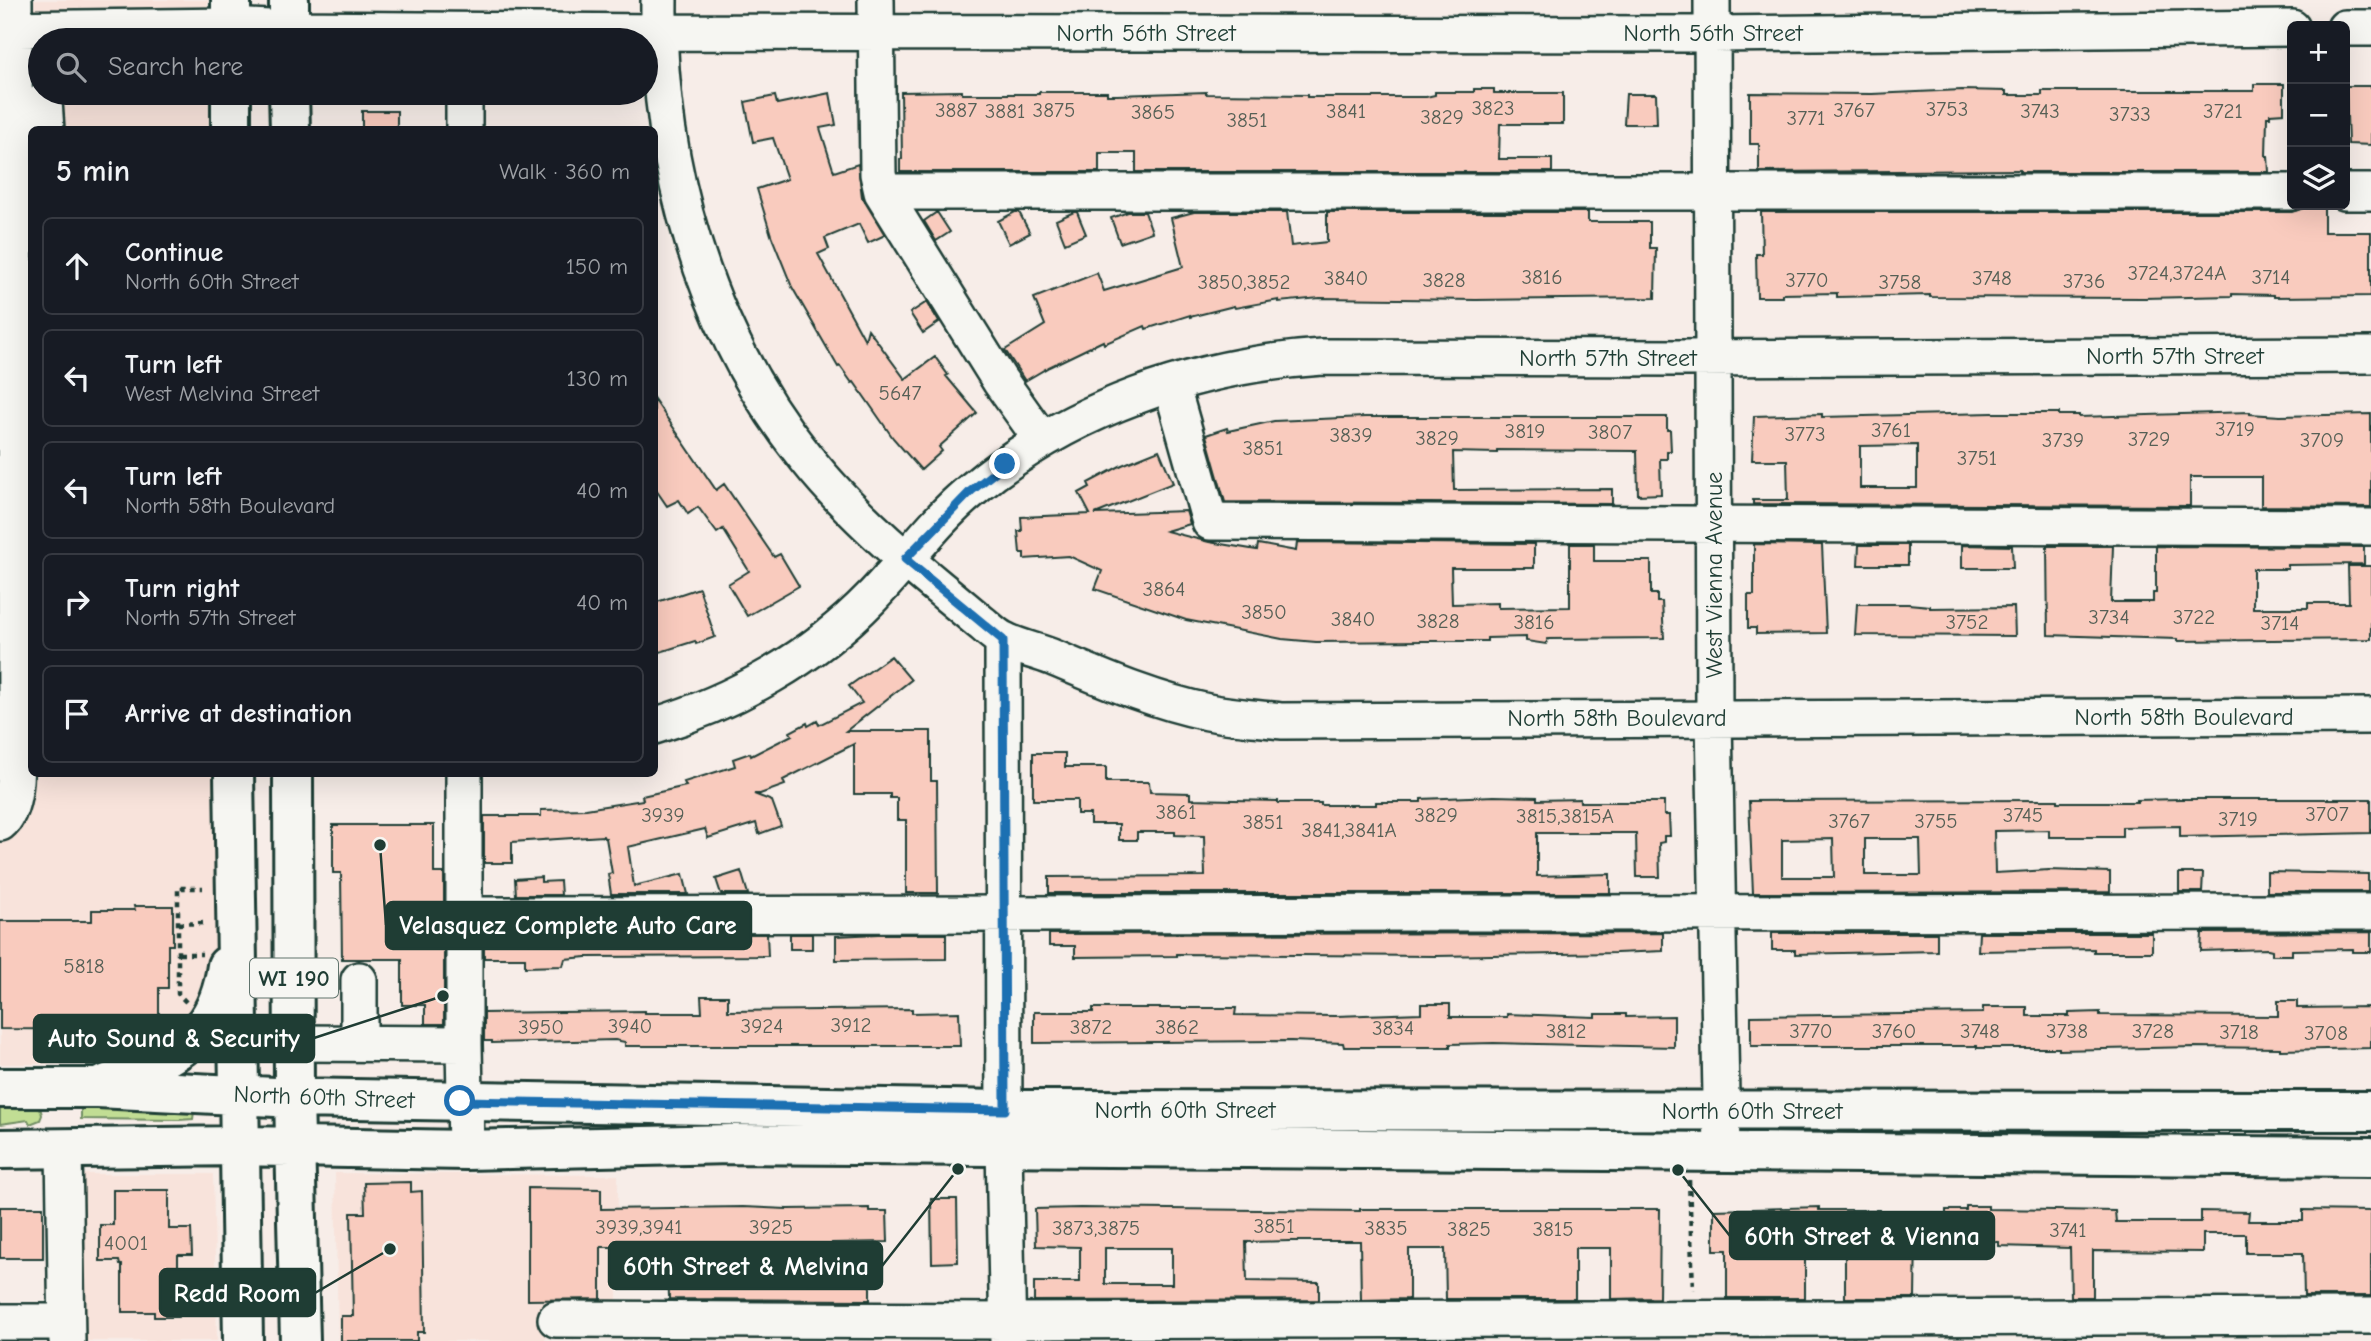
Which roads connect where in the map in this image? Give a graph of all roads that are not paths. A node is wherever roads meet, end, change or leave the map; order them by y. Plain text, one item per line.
1 (1712, 0) edge
2 (28, 16) edge
3 (659, 16) edge
4 (876, 16) edge
5 (231, 22) edge
6 (289, 23) edge
7 (362, 28) edge
8 (536, 28) edge
9 (2350, 28) edge
10 (2371, 28) edge
11 (2287, 29) edge
12 (1712, 34) junction
13 (231, 105) edge
14 (289, 105) edge
15 (464, 105) edge
16 (231, 126) edge
17 (290, 126) edge
18 (464, 126) edge
19 (1712, 191) junction
20 (882, 192) junction
21 (2287, 192) edge
22 (2350, 192) edge
23 (2371, 192) edge
24 (2371, 355) edge
25 (1713, 358) junction
26 (1171, 384) junction
27 (1042, 440) junction
28 (1715, 526) junction
29 (2371, 527) edge
30 (905, 559) junction
31 (1003, 640) junction
32 (2371, 716) edge
33 (1714, 718) junction
34 (658, 724) edge
35 (23, 751) edge
36 (234, 777) edge
37 (293, 777) edge
38 (464, 777) edge
39 (0, 823) edge
40 (1004, 912) junction
41 (2371, 912) edge
42 (1717, 914) junction
43 (464, 915) junction
44 (219, 923) junction
45 (359, 980) dead end
46 (295, 1043) junction
47 (359, 1043) junction
48 (464, 1044) junction
49 (0, 1088) edge
50 (98, 1088) junction
51 (238, 1095) junction
52 (294, 1098) junction
53 (465, 1101) junction
54 (1720, 1111) junction
55 (2371, 1111) edge
56 (1005, 1128) junction
57 (239, 1146) junction
58 (0, 1149) edge
59 (64, 1149) junction
60 (296, 1149) junction
61 (466, 1150) junction
62 (1722, 1151) junction
63 (2371, 1157) edge
64 (2371, 1316) edge
65 (556, 1319) dead end
66 (0, 1322) edge
67 (66, 1331) edge
68 (1008, 1331) edge
69 (243, 1341) edge
70 (300, 1341) edge

1 - 12 street, West Vienna Avenue
2 - 5 street, North 56th Street
2 - 35 street
3 - 4 street, North 56th Street
3 - 8 street, North 56th Street
3 - 30 street, North 58th Boulevard
4 - 12 street, North 56th Street
4 - 20 street
5 - 6 street, North 56th Street
6 - 7 street, North 56th Street
9 - 10 street
11 - 12 street, North 56th Street
12 - 19 street, West Vienna Avenue
13 - 16 main road
14 - 17 main road
15 - 18 street
19 - 20 street
19 - 21 street
19 - 25 street, West Vienna Avenue
20 - 27 street
22 - 23 street
24 - 25 street, North 57th Street
25 - 26 street, North 57th Street
25 - 28 street, West Vienna Avenue
26 - 27 street, North 57th Street
26 - 28 street
27 - 30 street, North 57th Street
28 - 29 street
28 - 33 street, West Vienna Avenue
30 - 31 street, North 58th Boulevard
30 - 34 street, North 57th Street
31 - 33 street, North 58th Boulevard
31 - 40 street
32 - 33 street, North 58th Boulevard
33 - 42 street, West Vienna Avenue
35 - 39 street
36 - 44 main road, WI 190
37 - 46 main road, WI 190
38 - 43 street
40 - 42 street
40 - 43 street
40 - 56 street
41 - 42 street
42 - 54 street, West Vienna Avenue
43 - 48 street
44 - 50 main road
44 - 51 main road, WI 190
45 - 47 street
46 - 47 street
46 - 52 main road, WI 190
47 - 48 street
48 - 53 street
49 - 50 main road, North 60th Street
50 - 51 main road, North 60th Street
51 - 52 main road, North 60th Street
51 - 57 main road, WI 190
52 - 53 main road, North 60th Street
52 - 60 main road, WI 190
53 - 56 main road, North 60th Street
53 - 61 street
54 - 55 main road, North 60th Street
54 - 56 main road, North 60th Street
54 - 62 street, West Vienna Avenue
56 - 61 main road, North 60th Street
56 - 62 main road, North 60th Street
56 - 68 street
57 - 59 main road, North 60th Street
57 - 60 main road, North 60th Street
57 - 69 main road, WI 190
58 - 59 main road, North 60th Street
59 - 67 street
60 - 61 main road, North 60th Street
60 - 70 main road, WI 190
62 - 63 main road, North 60th Street
64 - 68 street
65 - 68 street
66 - 67 street

